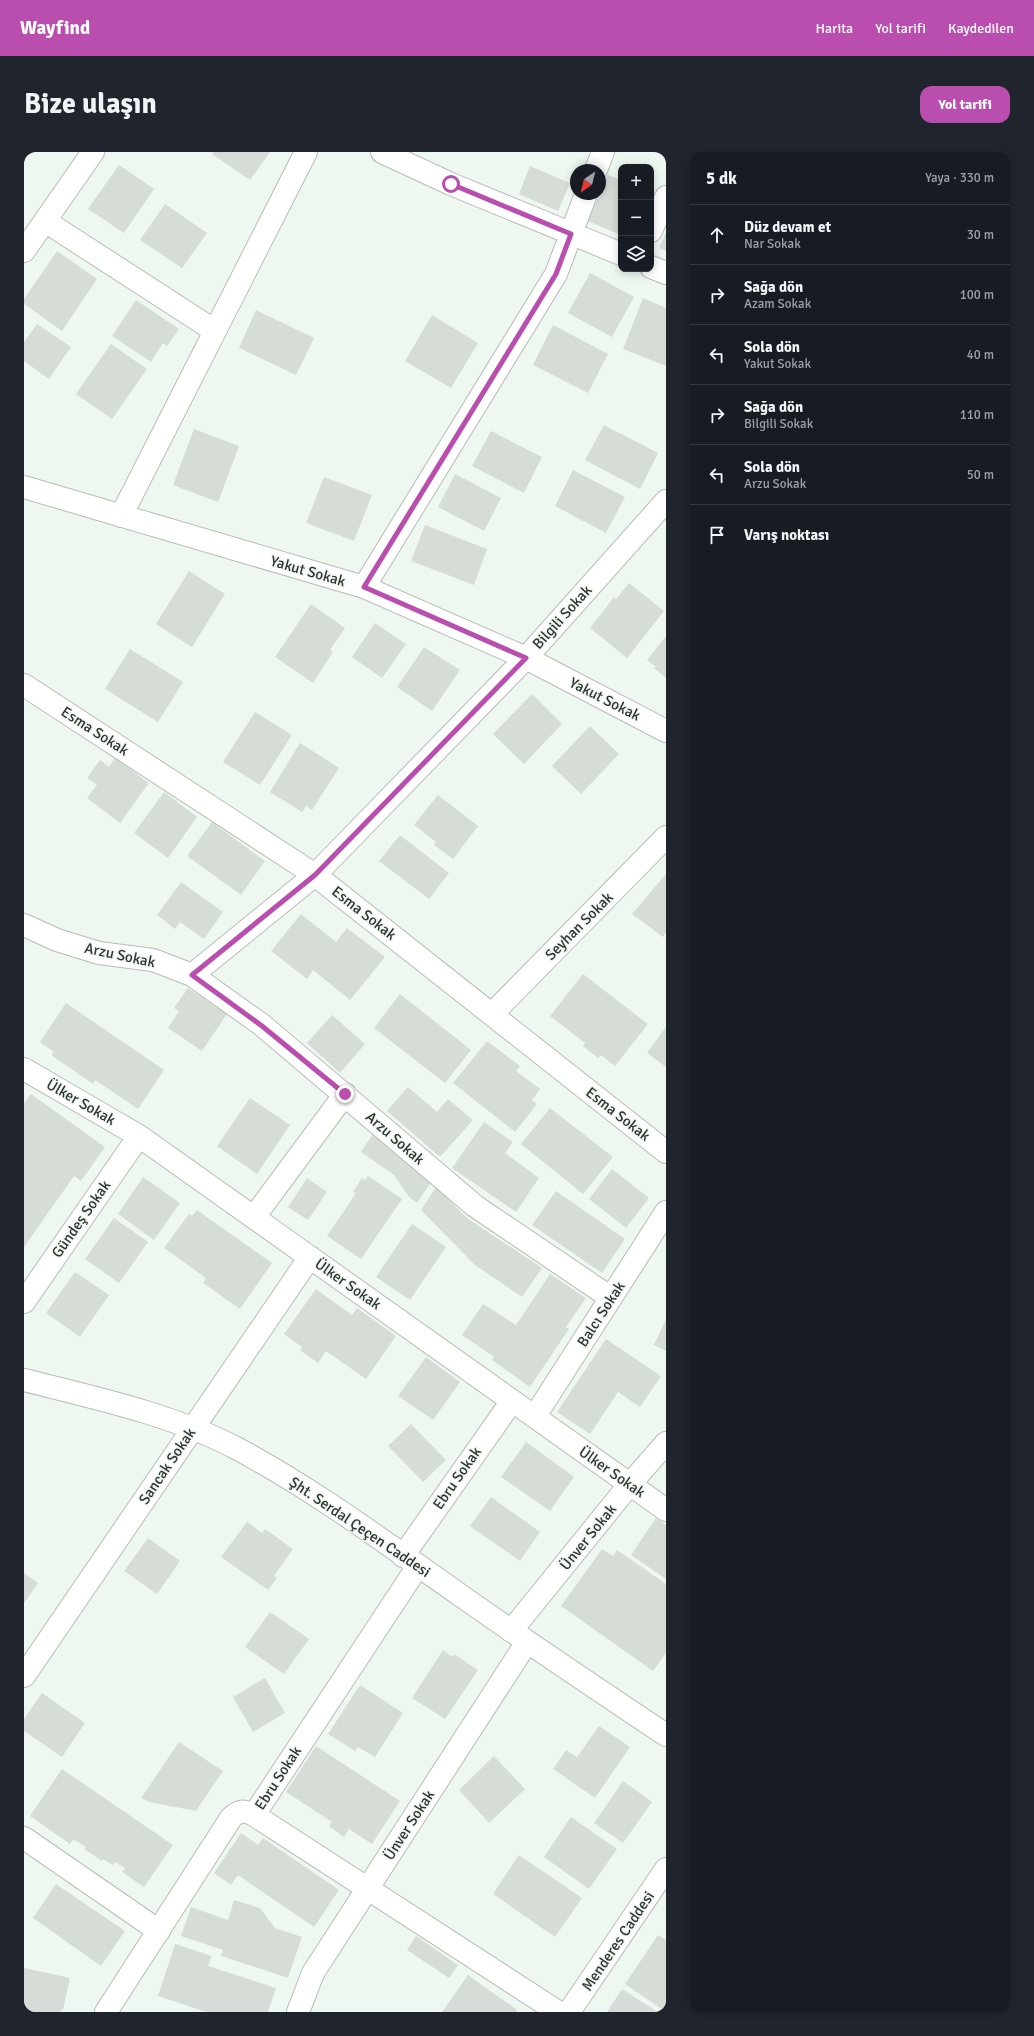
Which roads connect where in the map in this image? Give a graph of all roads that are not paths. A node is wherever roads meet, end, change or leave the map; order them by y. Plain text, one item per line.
1 (93, 152) edge
2 (306, 152) edge
3 (382, 152) edge
4 (603, 152) edge
5 (598, 164) edge
6 (666, 197) edge
7 (584, 200) edge
8 (45, 222) junction
9 (654, 224) edge
10 (571, 234) junction
11 (24, 251) edge
12 (618, 253) edge
13 (654, 268) edge
14 (666, 273) edge
15 (215, 331) junction
16 (24, 487) edge
17 (666, 501) edge
18 (121, 516) junction
19 (364, 587) junction
20 (526, 658) junction
21 (24, 685) edge
22 (666, 731) edge
23 (666, 837) edge
24 (315, 875) junction
25 (24, 925) edge
26 (192, 975) junction
27 (492, 1014) junction
28 (24, 1069) edge
29 (345, 1094) junction
30 (139, 1136) junction
31 (666, 1152) edge
32 (666, 1212) edge
33 (254, 1218) junction
34 (310, 1257) junction
35 (611, 1298) junction
36 (24, 1302) edge
37 (24, 1380) edge
38 (512, 1401) junction
39 (534, 1416) junction
40 (193, 1428) junction
41 (666, 1443) edge
42 (630, 1484) junction
43 (666, 1510) edge
44 (410, 1561) junction
45 (519, 1637) junction
46 (24, 1676) edge
47 (666, 1735) edge
48 (254, 1815) junction
49 (24, 1838) edge
50 (666, 1869) edge
51 (368, 1888) junction
52 (158, 1931) junction
53 (106, 2012) edge
54 (298, 2012) edge
55 (558, 2012) edge
56 (569, 2012) edge

1 - 8 street
2 - 15 street
3 - 10 street
4 - 5 street
6 - 9 street
7 - 10 street
8 - 11 street
8 - 15 street
10 - 12 street
10 - 19 street
13 - 14 street
15 - 18 street
16 - 18 street, Yakut Sokak
17 - 20 street, Bilgili Sokak
18 - 19 street, Yakut Sokak
19 - 20 street, Yakut Sokak
20 - 22 street, Yakut Sokak
20 - 24 street, Bilgili Sokak
21 - 24 street, Esma Sokak
23 - 27 street, Seyhan Sokak
24 - 26 street, Bilgili Sokak
24 - 27 street, Esma Sokak
25 - 26 street, Arzu Sokak
26 - 29 street, Arzu Sokak
27 - 31 street, Esma Sokak
28 - 30 street, Ülker Sokak
29 - 33 street
29 - 35 street, Arzu Sokak
30 - 33 street, Ülker Sokak
30 - 36 street, Gündeş Sokak
32 - 35 street, Balcı Sokak
33 - 34 street, Ülker Sokak
34 - 38 street, Ülker Sokak
34 - 40 street, Sancak Sokak
35 - 39 street, Balcı Sokak
37 - 40 street, Şht. Serdal Çeçen Caddesi
38 - 39 street, Ülker Sokak
38 - 44 street, Ebru Sokak
39 - 42 street, Ülker Sokak
40 - 44 street, Şht. Serdal Çeçen Caddesi
40 - 46 street, Sancak Sokak
41 - 42 street, Ünver Sokak
42 - 43 street, Ülker Sokak
42 - 45 street, Ünver Sokak
44 - 45 street, Şht. Serdal Çeçen Caddesi
44 - 48 street, Ebru Sokak
45 - 47 street, Şht. Serdal Çeçen Caddesi
45 - 51 street, Ünver Sokak
48 - 51 street
48 - 52 street, Ebru Sokak
49 - 52 street
50 - 56 street, Menderes Caddesi
51 - 54 street, Ünver Sokak
51 - 55 street
52 - 53 street, Ebru Sokak

